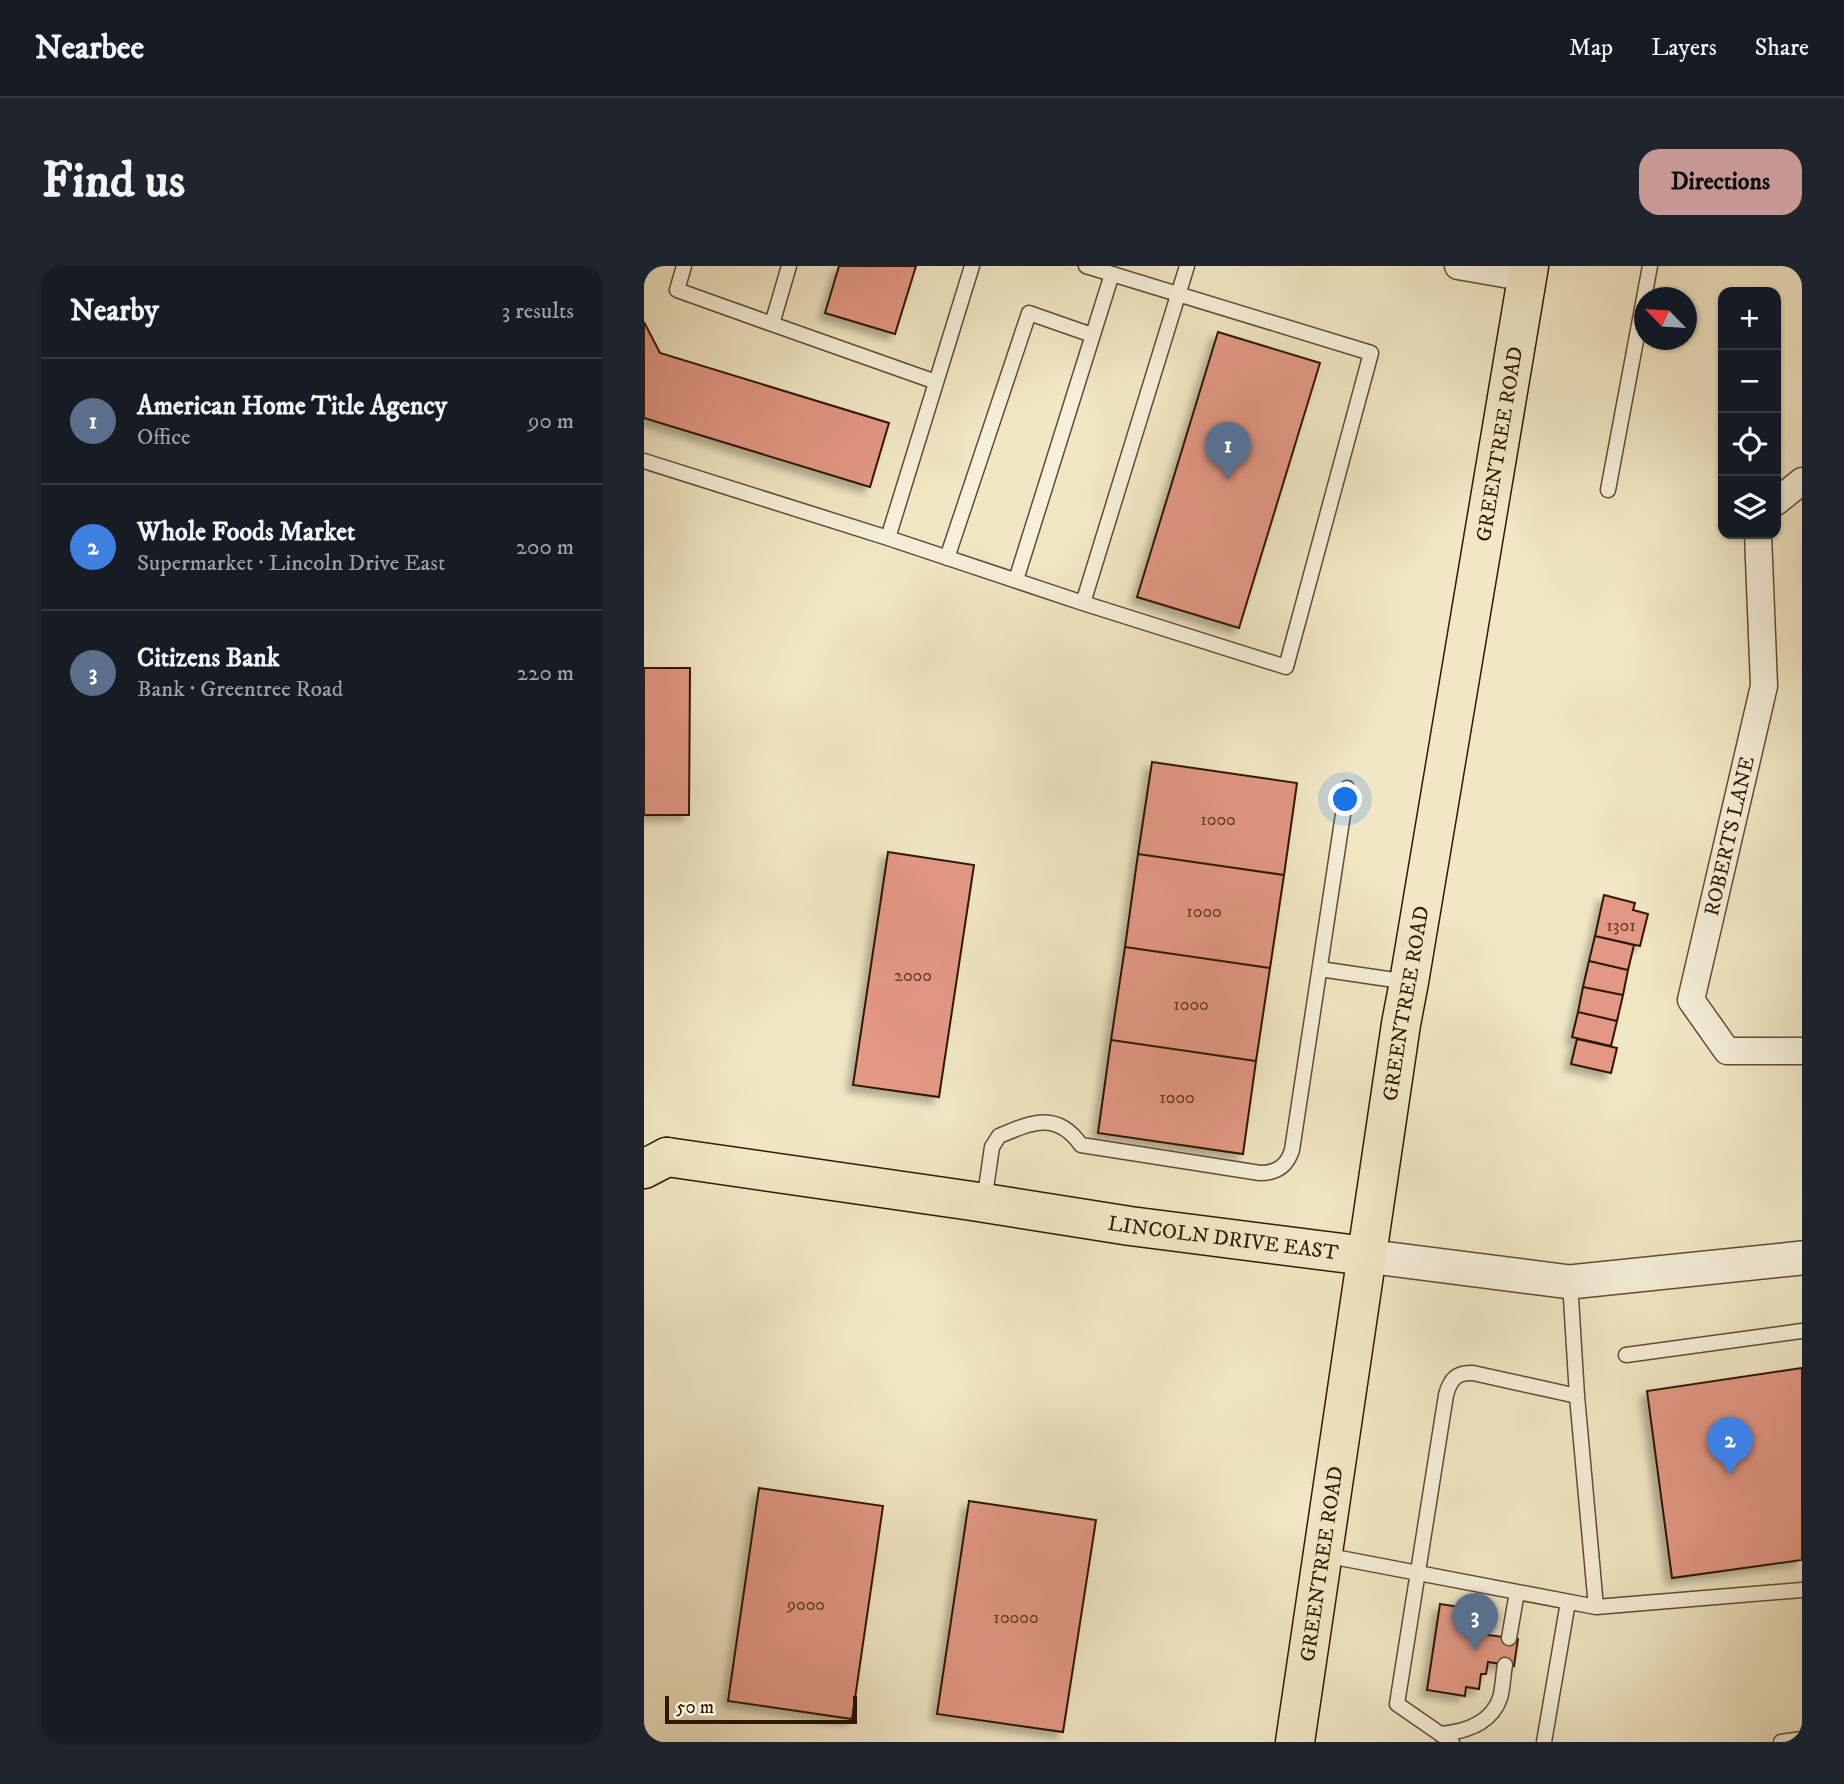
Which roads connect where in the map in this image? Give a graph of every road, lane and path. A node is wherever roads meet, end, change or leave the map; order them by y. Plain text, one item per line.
1 (684, 266) edge
2 (789, 266) edge
3 (972, 266) edge
4 (1086, 266) edge
5 (1187, 266) edge
6 (1458, 266) edge
7 (1650, 266) edge
8 (1528, 272) edge
9 (1112, 274) junction
10 (1179, 294) junction
11 (772, 324) junction
12 (1093, 335) junction
13 (936, 382) junction
14 (644, 461) edge
15 (1802, 481) edge
16 (1608, 491) dead end
17 (1781, 498) edge
18 (888, 538) junction
19 (1758, 539) edge
20 (947, 558) junction
21 (1016, 580) junction
22 (1083, 603) junction
23 (1347, 788) dead end
24 (1320, 969) junction
25 (1409, 982) junction
26 (1802, 1051) edge
27 (652, 1160) edge
28 (984, 1202) junction
29 (1366, 1256) junction
30 (1802, 1258) edge
31 (1570, 1282) junction
32 (1802, 1331) edge
33 (1626, 1355) dead end
34 (1577, 1396) junction
35 (1323, 1555) junction
36 (1418, 1573) junction
37 (1802, 1590) edge
38 (1517, 1592) junction
39 (1567, 1602) junction
40 (1595, 1607) junction
41 (1509, 1638) dead end
42 (1505, 1665) dead end
43 (1446, 1738) edge
44 (1802, 1739) edge
45 (1295, 1742) edge
46 (1544, 1742) edge
47 (1781, 1742) edge

1 - 11 lane
2 - 11 lane
3 - 13 lane
4 - 9 lane
5 - 10 lane
6 - 8 street
7 - 16 lane
8 - 25 main road, GREENTREE ROAD
9 - 10 lane
9 - 12 lane
10 - 22 lane
10 - 22 lane
11 - 13 lane
12 - 20 lane
12 - 21 lane
13 - 18 lane
14 - 18 lane
15 - 17 street
18 - 20 lane
19 - 26 street, ROBERTS LANE
20 - 21 lane
21 - 22 lane
23 - 24 lane
24 - 25 lane
24 - 28 lane
25 - 29 main road, GREENTREE ROAD
27 - 28 main road, LINCOLN DRIVE EAST
28 - 29 main road, LINCOLN DRIVE EAST
29 - 31 street, LINCOLN DRIVE EAST
29 - 35 main road, GREENTREE ROAD
30 - 31 street, LINCOLN DRIVE EAST
31 - 34 lane
32 - 33 lane
34 - 36 lane
34 - 40 lane
35 - 36 lane
35 - 45 main road, GREENTREE ROAD
36 - 38 lane
36 - 43 lane
37 - 40 lane
38 - 39 lane
38 - 41 lane
39 - 40 lane
39 - 46 lane
42 - 43 lane
44 - 47 lane

